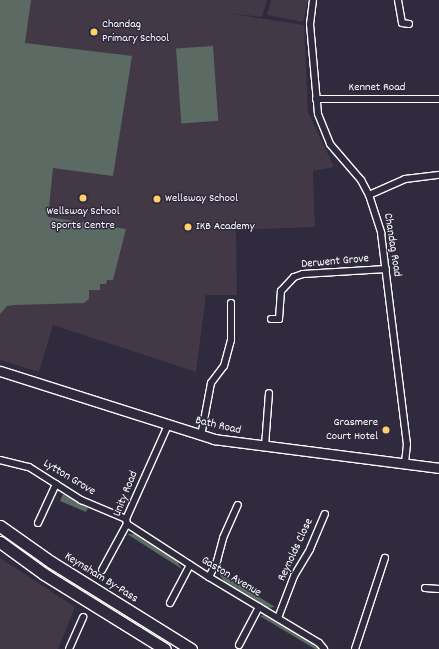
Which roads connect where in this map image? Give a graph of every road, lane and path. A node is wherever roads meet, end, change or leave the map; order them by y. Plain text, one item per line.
1 (313, 0) edge
2 (398, 0) edge
3 (402, 24) dead end
4 (316, 99) junction
5 (439, 99) edge
6 (439, 175) edge
7 (369, 195) junction
8 (386, 269) junction
9 (231, 303) dead end
10 (287, 318) dead end
11 (271, 319) dead end
12 (279, 319) junction
13 (0, 370) edge
14 (269, 392) dead end
15 (168, 425) junction
16 (201, 436) junction
17 (265, 446) junction
18 (0, 460) edge
19 (405, 462) junction
20 (439, 468) edge
21 (56, 484) junction
22 (238, 505) dead end
23 (325, 514) dead end
24 (127, 521) junction
25 (38, 523) dead end
26 (0, 526) edge
27 (0, 542) edge
28 (386, 558) dead end
29 (190, 565) junction
30 (102, 570) dead end
31 (209, 577) junction
32 (425, 588) dead end
33 (439, 590) edge
34 (170, 602) dead end
35 (259, 607) junction
36 (83, 617) dead end
37 (278, 618) junction
38 (239, 644) dead end
39 (68, 649) edge
40 (165, 649) edge
41 (191, 649) edge
42 (324, 649) edge
43 (354, 649) edge

1 - 4 street, Chandag Road
2 - 3 street
4 - 5 street, Kennet Road
4 - 7 street, Chandag Road
6 - 7 street
7 - 8 street, Chandag Road
8 - 12 street, Derwent Grove
8 - 19 street, Chandag Road
9 - 16 street
10 - 12 street
11 - 12 street
13 - 15 main road, Bath Road
14 - 17 street
15 - 16 main road, Bath Road
15 - 24 street, Unity Road
16 - 17 main road, Bath Road
17 - 19 main road, Bath Road
18 - 21 street, Lytton Grove
19 - 20 main road, Bath Road
21 - 24 street, Lytton Grove
21 - 25 street
22 - 31 street
23 - 37 street, Reynolds Close
24 - 29 street, Gaston Avenue
24 - 30 street, Unity Road
26 - 41 highway, Keynsham By-Pass
27 - 40 highway
28 - 43 street
29 - 31 street, Gaston Avenue
29 - 34 street
31 - 35 street, Gaston Avenue
32 - 33 street
35 - 37 street, Gaston Avenue
35 - 38 street
36 - 39 street
37 - 42 street, Gaston Avenue

